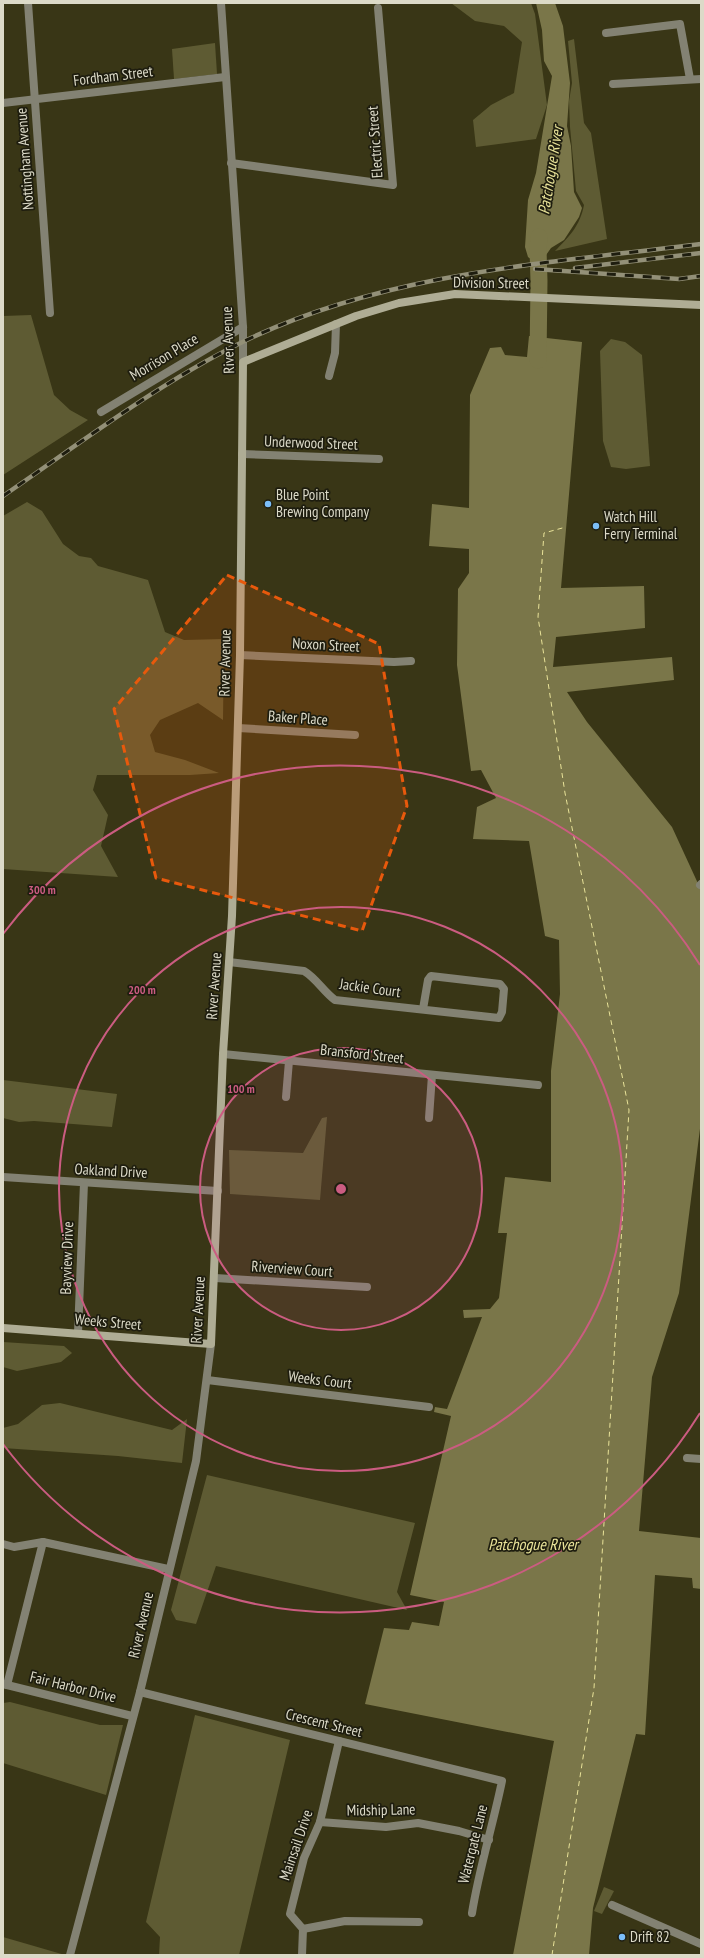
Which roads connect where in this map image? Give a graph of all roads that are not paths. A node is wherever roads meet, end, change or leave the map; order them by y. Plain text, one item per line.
1 (28, 3) edge
2 (221, 3) edge
3 (378, 8) dead end
4 (606, 33) dead end
5 (225, 77) junction
6 (701, 78) edge
7 (690, 79) junction
8 (613, 84) dead end
9 (34, 99) junction
10 (3, 103) edge
11 (231, 163) junction
12 (701, 305) edge
13 (50, 313) dead end
14 (336, 324) junction
15 (243, 326) junction
16 (243, 362) junction
17 (329, 376) dead end
18 (100, 412) dead end
19 (242, 454) junction
20 (379, 459) dead end
21 (240, 655) junction
22 (411, 661) dead end
23 (238, 728) junction
24 (355, 735) dead end
25 (229, 962) junction
26 (423, 1009) junction
27 (223, 1054) junction
28 (289, 1061) junction
29 (432, 1075) junction
30 (538, 1085) dead end
31 (286, 1097) dead end
32 (429, 1118) dead end
33 (3, 1177) edge
34 (84, 1183) junction
35 (218, 1191) junction
36 (215, 1278) junction
37 (367, 1287) dead end
38 (3, 1328) edge
39 (78, 1333) junction
40 (211, 1344) junction
41 (207, 1380) junction
42 (429, 1407) dead end
43 (687, 1458) dead end
44 (701, 1459) edge
45 (43, 1542) junction
46 (3, 1544) edge
47 (168, 1569) junction
48 (5, 1684) edge
49 (140, 1692) junction
50 (132, 1716) junction
51 (339, 1741) junction
52 (502, 1781) joint
53 (320, 1822) junction
54 (489, 1840) junction
55 (612, 1905) dead end
56 (472, 1913) dead end
57 (419, 1922) dead end
58 (303, 1929) junction
59 (701, 1944) edge
60 (70, 1955) edge
61 (302, 1955) edge

1 - 9 street, Nottingham Avenue
2 - 5 street, River Avenue
3 - 11 street, Electric Street
4 - 7 street
5 - 9 street, Fordham Street
5 - 11 street, River Avenue
6 - 7 street
7 - 8 street
9 - 10 street, Fordham Street
9 - 13 street, Nottingham Avenue
11 - 15 street, River Avenue
12 - 14 main road, Division Street
14 - 16 main road, Division Street
14 - 17 street
15 - 16 street, River Avenue
15 - 18 street, Morrison Place
16 - 19 main road, River Avenue
19 - 20 street, Underwood Street
19 - 21 main road, River Avenue
21 - 22 street, Noxon Street
21 - 23 main road, River Avenue
23 - 24 street, Baker Place
23 - 25 main road, River Avenue
25 - 26 street, Jackie Court
25 - 27 main road, River Avenue
26 - 26 street, Jackie Court
27 - 28 street, Bransford Street
27 - 35 main road, River Avenue
28 - 29 street, Bransford Street
28 - 31 street
29 - 30 street, Bransford Street
29 - 32 street
33 - 34 street, Oakland Drive
34 - 35 street, Oakland Drive
34 - 39 street, Bayview Drive
35 - 36 main road, River Avenue
36 - 37 street, Riverview Court
36 - 40 main road, River Avenue
38 - 39 main road, Weeks Street
39 - 40 main road, Weeks Street
40 - 41 street, River Avenue
41 - 42 street, Weeks Court
41 - 47 street, River Avenue
43 - 44 street
45 - 46 street
45 - 47 street
45 - 48 street, Fair Harbor Drive
47 - 49 street, River Avenue
48 - 50 street, Fair Harbor Drive
49 - 50 street, River Avenue
49 - 51 street, Crescent Street
50 - 60 street, River Avenue
51 - 52 street, Crescent Street
51 - 53 street, Mainsail Drive
52 - 54 street, Watergate Lane
53 - 54 street, Midship Lane
53 - 58 street, Mainsail Drive
54 - 56 street, Watergate Lane
55 - 59 street
57 - 58 street
58 - 61 street

